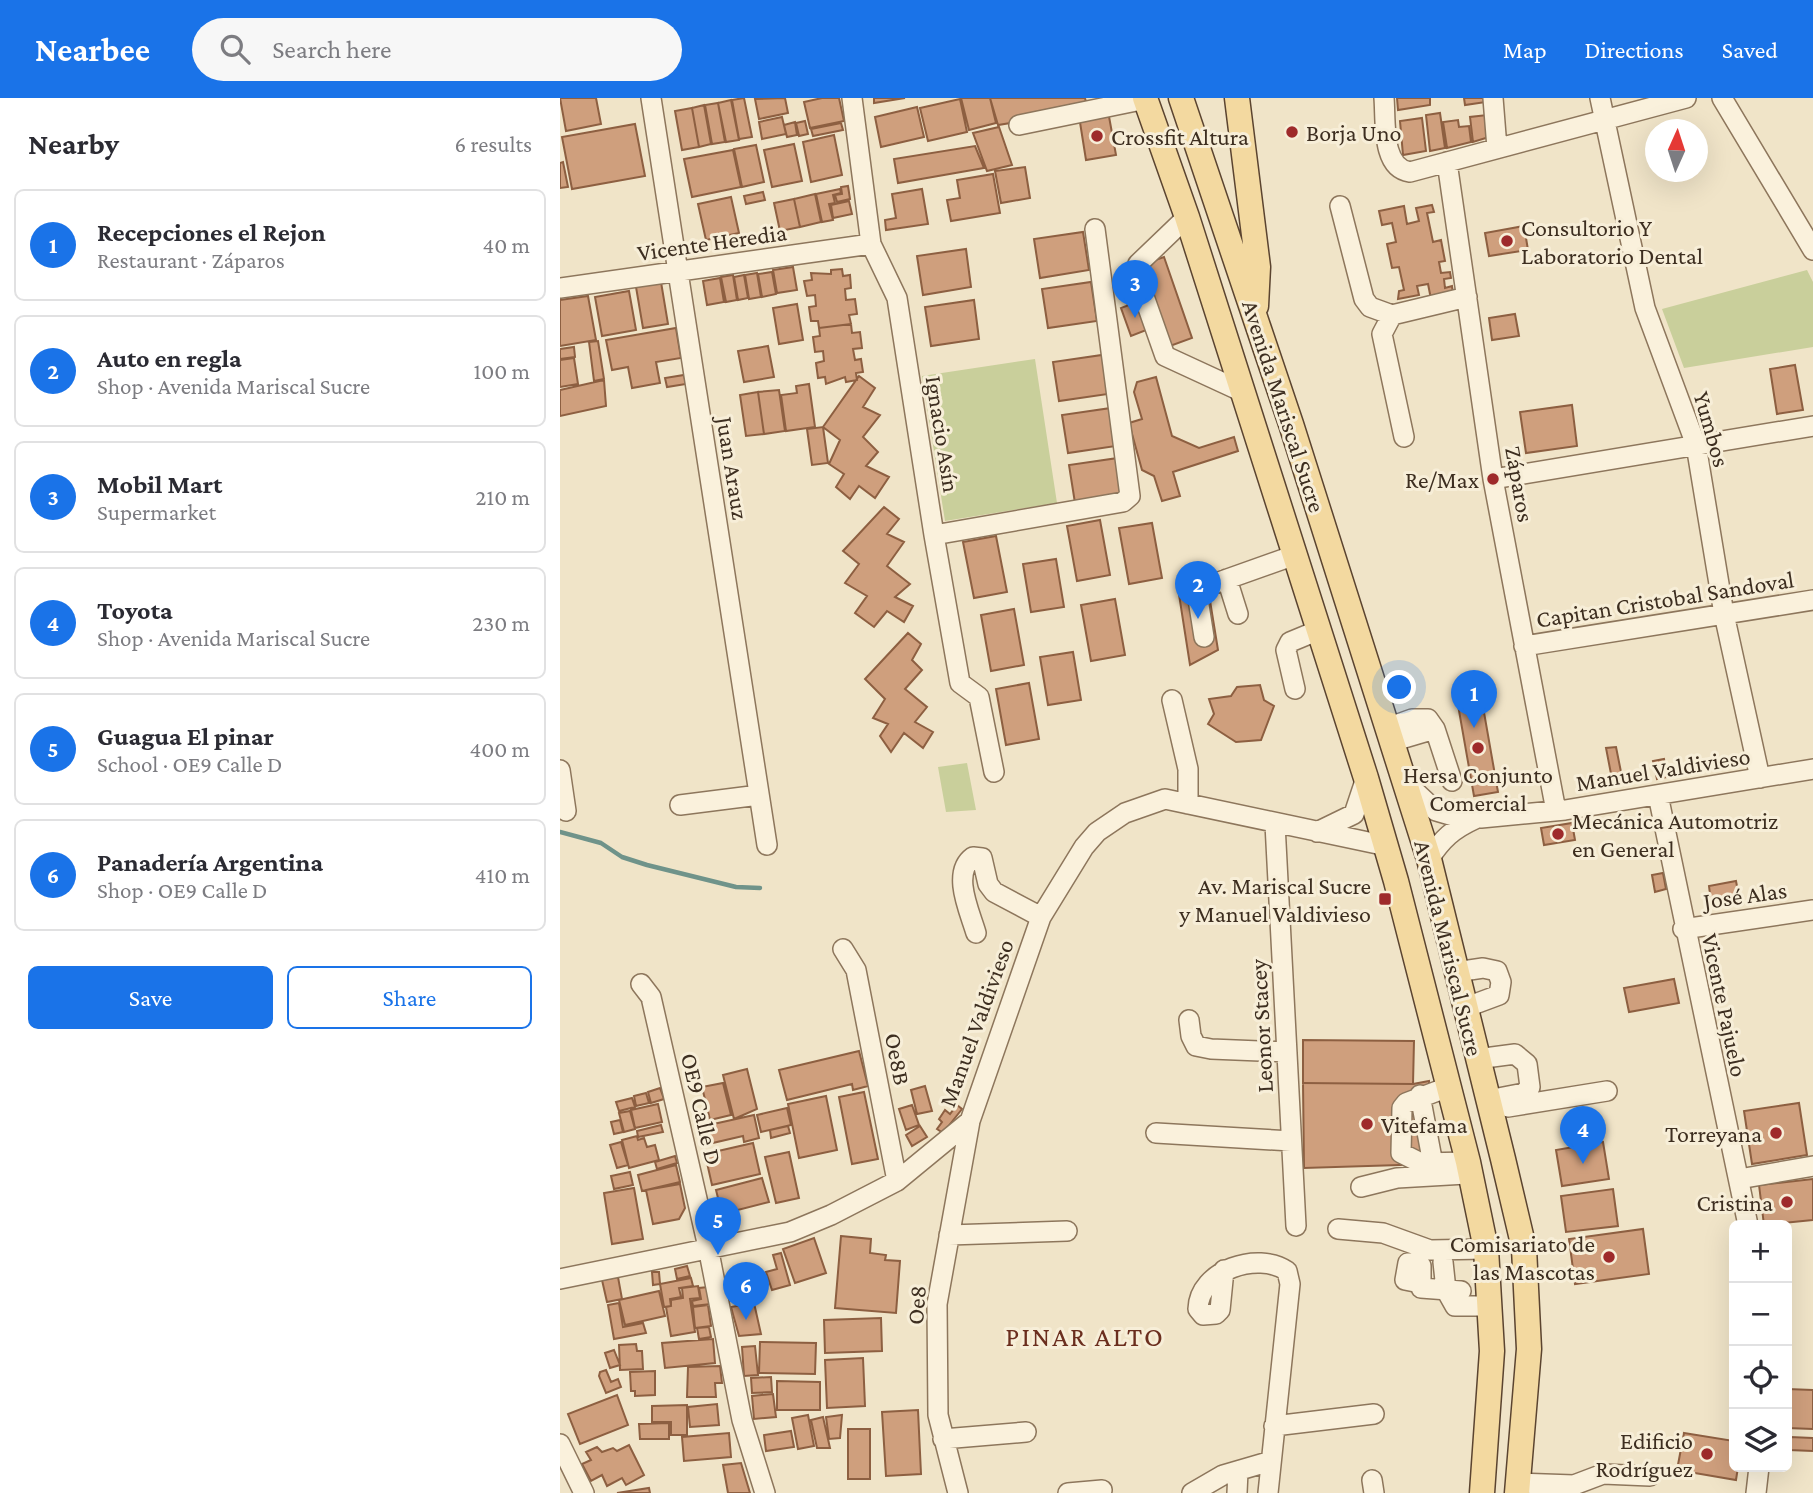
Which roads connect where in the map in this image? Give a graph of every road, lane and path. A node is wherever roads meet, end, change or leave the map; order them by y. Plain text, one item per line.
1 (652, 98) edge
2 (852, 98) edge
3 (1146, 98) edge
4 (1181, 98) edge
5 (1237, 98) edge
6 (1384, 98) edge
7 (1493, 98) edge
8 (1600, 98) edge
9 (1686, 98) edge
10 (1722, 98) edge
11 (1604, 122) junction
12 (1019, 125) dead end
13 (1497, 148) junction
14 (1447, 162) junction
15 (1340, 206) dead end
16 (1187, 217) junction
17 (1095, 229) dead end
18 (872, 244) junction
19 (1813, 250) edge
20 (678, 273) junction
21 (560, 288) edge
22 (1467, 296) junction
23 (1392, 315) junction
24 (1255, 317) junction
25 (1242, 392) junction
26 (1813, 426) edge
27 (1404, 437) dead end
28 (1696, 445) junction
29 (1493, 479) junction
30 (934, 535) junction
31 (1295, 555) junction
32 (1227, 579) junction
33 (1813, 600) edge
34 (1238, 614) dead end
35 (1724, 614) junction
36 (1319, 630) junction
37 (1204, 637) dead end
38 (1524, 646) junction
39 (1295, 689) dead end
40 (1172, 700) dead end
41 (1389, 735) junction
42 (1813, 769) edge
43 (560, 770) edge
44 (994, 772) dead end
45 (1366, 778) junction
46 (1760, 778) junction
47 (1403, 780) junction
48 (1452, 781) dead end
49 (759, 795) junction
50 (1658, 795) junction
51 (1188, 804) junction
52 (680, 805) dead end
53 (566, 811) dead end
54 (1556, 811) junction
55 (1478, 818) junction
56 (1275, 824) junction
57 (1316, 832) junction
58 (767, 845) dead end
59 (1387, 846) junction
60 (1429, 859) junction
61 (1813, 910) edge
62 (1041, 917) junction
63 (1683, 929) junction
64 (976, 933) dead end
65 (843, 949) dead end
66 (1456, 972) junction
67 (641, 984) dead end
68 (1464, 1007) junction
69 (1430, 1015) junction
70 (1189, 1020) dead end
71 (1287, 1052) junction
72 (1477, 1059) junction
73 (1448, 1087) junction
74 (1607, 1091) dead end
75 (1420, 1095) junction
76 (1489, 1105) junction
77 (970, 1121) junction
78 (1156, 1133) dead end
79 (1292, 1141) junction
80 (1433, 1164) junction
81 (1813, 1166) edge
82 (1469, 1168) junction
83 (1739, 1179) junction
84 (897, 1181) junction
85 (1361, 1187) dead end
86 (1747, 1220) edge
87 (1296, 1226) dead end
88 (1338, 1228) dead end
89 (1067, 1231) dead end
90 (950, 1235) junction
91 (708, 1247) junction
92 (1486, 1248) junction
93 (1443, 1262) dead end
94 (1224, 1270) dead end
95 (560, 1279) edge
96 (1420, 1283) dead end
97 (1453, 1290) junction
98 (1489, 1306) junction
99 (1374, 1414) dead end
100 (1274, 1426) junction
101 (1026, 1432) dead end
102 (943, 1439) junction
103 (560, 1444) edge
104 (1271, 1461) junction
105 (1238, 1471) junction
106 (1758, 1472) edge
107 (1650, 1476) dead end
108 (1517, 1488) edge
109 (1102, 1490) dead end
110 (584, 1493) edge
111 (765, 1493) edge
112 (958, 1493) edge
113 (1068, 1493) edge
114 (1192, 1493) edge
115 (1237, 1493) edge
116 (1268, 1493) edge
117 (1482, 1493) edge
118 (1756, 1493) edge

1 - 20 street, Juan Arauz
2 - 18 street, Ignacio Asín
3 - 12 street
3 - 16 main road, Avenida Mariscal Sucre
4 - 24 main road, Avenida Mariscal Sucre
5 - 24 main road
6 - 14 street
7 - 13 street
8 - 11 street, Yumbos
9 - 11 street
10 - 19 street
11 - 13 street
11 - 28 street, Yumbos
13 - 14 street
14 - 22 street, Záparos
15 - 23 street
16 - 25 main road, Avenida Mariscal Sucre
16 - 25 street
17 - 30 street
18 - 20 street, Vicente Heredia
18 - 30 street, Ignacio Asín
20 - 21 street, Vicente Heredia
20 - 49 street, Juan Arauz
22 - 23 street
22 - 29 street, Záparos
23 - 27 street
24 - 41 main road, Avenida Mariscal Sucre
25 - 31 main road, Avenida Mariscal Sucre
26 - 28 street
28 - 29 street
28 - 35 street, Yumbos
29 - 38 street, Záparos
30 - 44 street, Ignacio Asín
31 - 32 street
31 - 36 main road, Avenida Mariscal Sucre
32 - 34 street
32 - 37 street
33 - 35 street, Capitan Cristobal Sandoval
35 - 38 street, Capitan Cristobal Sandoval
35 - 46 street, Yumbos
36 - 39 street
36 - 45 main road, Avenida Mariscal Sucre
38 - 54 street, Záparos
40 - 51 street
41 - 47 main road, Avenida Mariscal Sucre
41 - 48 street
42 - 46 street, Manuel Valdivieso
43 - 53 street
45 - 57 street
45 - 59 main road, Avenida Mariscal Sucre
46 - 50 street, Manuel Valdivieso
47 - 55 street, Manuel Valdivieso
47 - 60 main road, Avenida Mariscal Sucre
49 - 52 street
49 - 58 street, Juan Arauz
50 - 54 street, Manuel Valdivieso
50 - 63 street, Vicente Pajuelo
51 - 56 street, Manuel Valdivieso
51 - 62 street, Manuel Valdivieso
54 - 55 street, Manuel Valdivieso
55 - 60 street, Manuel Valdivieso
56 - 57 street, Manuel Valdivieso
56 - 71 street, Leonor Stacey
57 - 59 street, Manuel Valdivieso
59 - 69 main road, Avenida Mariscal Sucre
60 - 66 main road, Avenida Mariscal Sucre
61 - 63 street, José Alas
62 - 64 street
62 - 77 street, Manuel Valdivieso
63 - 83 street, Vicente Pajuelo
65 - 84 street, Oe8B
66 - 68 main road, Avenida Mariscal Sucre
66 - 68 street
67 - 91 street, OE9 Calle D
68 - 69 main road
68 - 72 main road, Avenida Mariscal Sucre
69 - 73 main road, Avenida Mariscal Sucre
70 - 71 street
71 - 79 street, Leonor Stacey
72 - 76 main road, Avenida Mariscal Sucre
72 - 76 street
73 - 75 street
73 - 82 main road, Avenida Mariscal Sucre
74 - 76 street
75 - 80 street
75 - 80 street
76 - 108 main road, Avenida Mariscal Sucre
77 - 84 street, Manuel Valdivieso
77 - 90 street, Oe8
78 - 79 street
79 - 87 street, Leonor Stacey
80 - 82 street
81 - 83 street
82 - 85 street
82 - 92 main road, Avenida Mariscal Sucre
83 - 86 street, Vicente Pajuelo
84 - 91 street, Manuel Valdivieso
88 - 92 street
89 - 90 street
90 - 102 street, Oe8
91 - 95 street, Manuel Valdivieso
91 - 111 street, OE9 Calle D
92 - 98 main road, Avenida Mariscal Sucre
93 - 97 street
94 - 100 street
96 - 97 street
97 - 98 street
98 - 117 main road, Avenida Mariscal Sucre
99 - 100 street
100 - 104 street
101 - 102 street
102 - 112 street, Oe8
103 - 110 street
104 - 105 street
104 - 116 street
105 - 114 street
105 - 115 street
106 - 118 street
107 - 108 street
109 - 113 street

